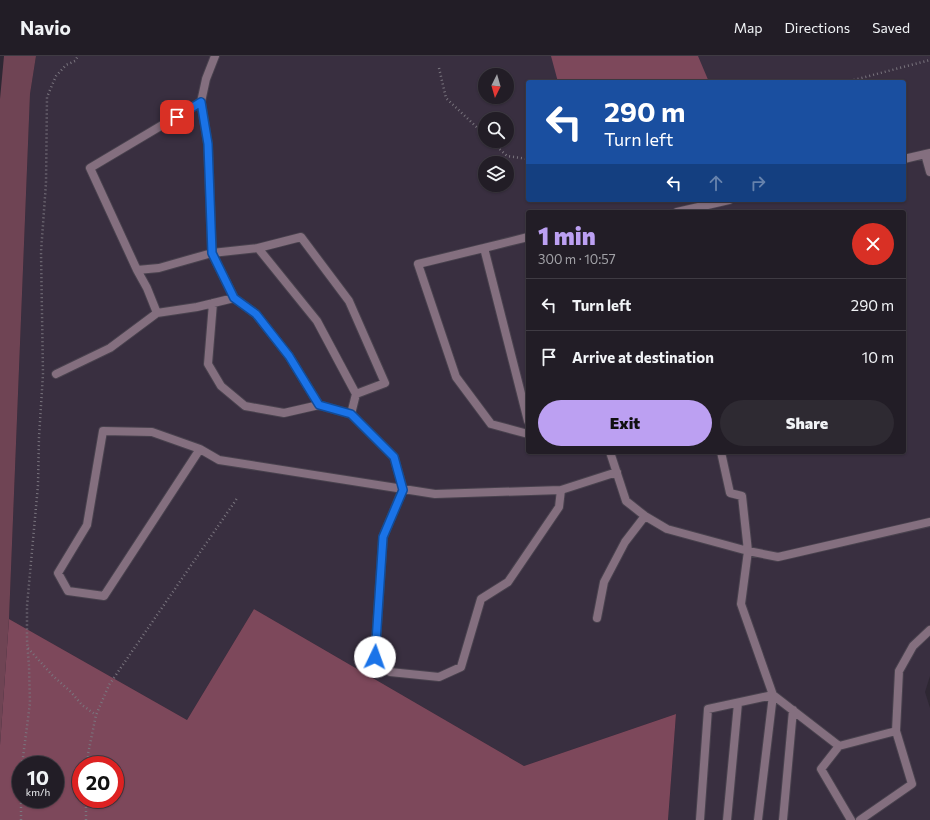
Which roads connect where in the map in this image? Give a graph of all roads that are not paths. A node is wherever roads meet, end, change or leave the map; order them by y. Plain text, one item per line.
1 (215, 56) edge
2 (201, 102) junction
3 (928, 153) edge
4 (906, 158) edge
5 (930, 172) edge
6 (720, 202) edge
7 (686, 210) edge
8 (526, 238) edge
9 (258, 248) junction
10 (484, 248) junction
11 (212, 253) junction
12 (137, 270) junction
13 (234, 298) junction
14 (213, 303) junction
15 (157, 313) junction
16 (56, 374) dead end
17 (356, 394) junction
18 (319, 405) junction
19 (526, 413) edge
20 (351, 414) junction
21 (526, 433) edge
22 (200, 449) junction
23 (611, 454) edge
24 (720, 454) edge
25 (617, 472) junction
26 (403, 490) junction
27 (561, 490) junction
28 (645, 516) junction
29 (930, 522) edge
30 (748, 551) junction
31 (597, 618) dead end
32 (930, 630) edge
33 (773, 696) junction
34 (738, 703) junction
35 (793, 710) junction
36 (896, 731) junction
37 (839, 746) junction
38 (700, 820) edge
39 (727, 820) edge
40 (758, 820) edge
41 (782, 820) edge
42 (851, 820) edge
43 (860, 820) edge

1 - 2 lane
2 - 11 lane
2 - 12 lane
3 - 4 lane
3 - 5 lane
6 - 7 lane
8 - 10 lane
9 - 11 lane
9 - 17 lane
9 - 17 lane
10 - 19 lane
10 - 21 lane
11 - 12 lane
11 - 13 lane
12 - 15 lane
13 - 14 lane
13 - 18 lane
14 - 15 lane
14 - 18 lane
15 - 16 lane
17 - 20 lane
18 - 20 lane
20 - 26 lane
22 - 22 lane
22 - 26 lane
23 - 25 lane
24 - 30 lane
25 - 27 lane
25 - 28 lane
26 - 27 lane
26 - 27 lane
28 - 30 lane
28 - 31 lane
29 - 30 lane
30 - 33 lane
32 - 36 lane
33 - 34 lane
33 - 35 lane
33 - 40 lane
34 - 38 lane
34 - 39 lane
35 - 37 lane
35 - 41 lane
36 - 37 lane
36 - 43 lane
37 - 42 lane

